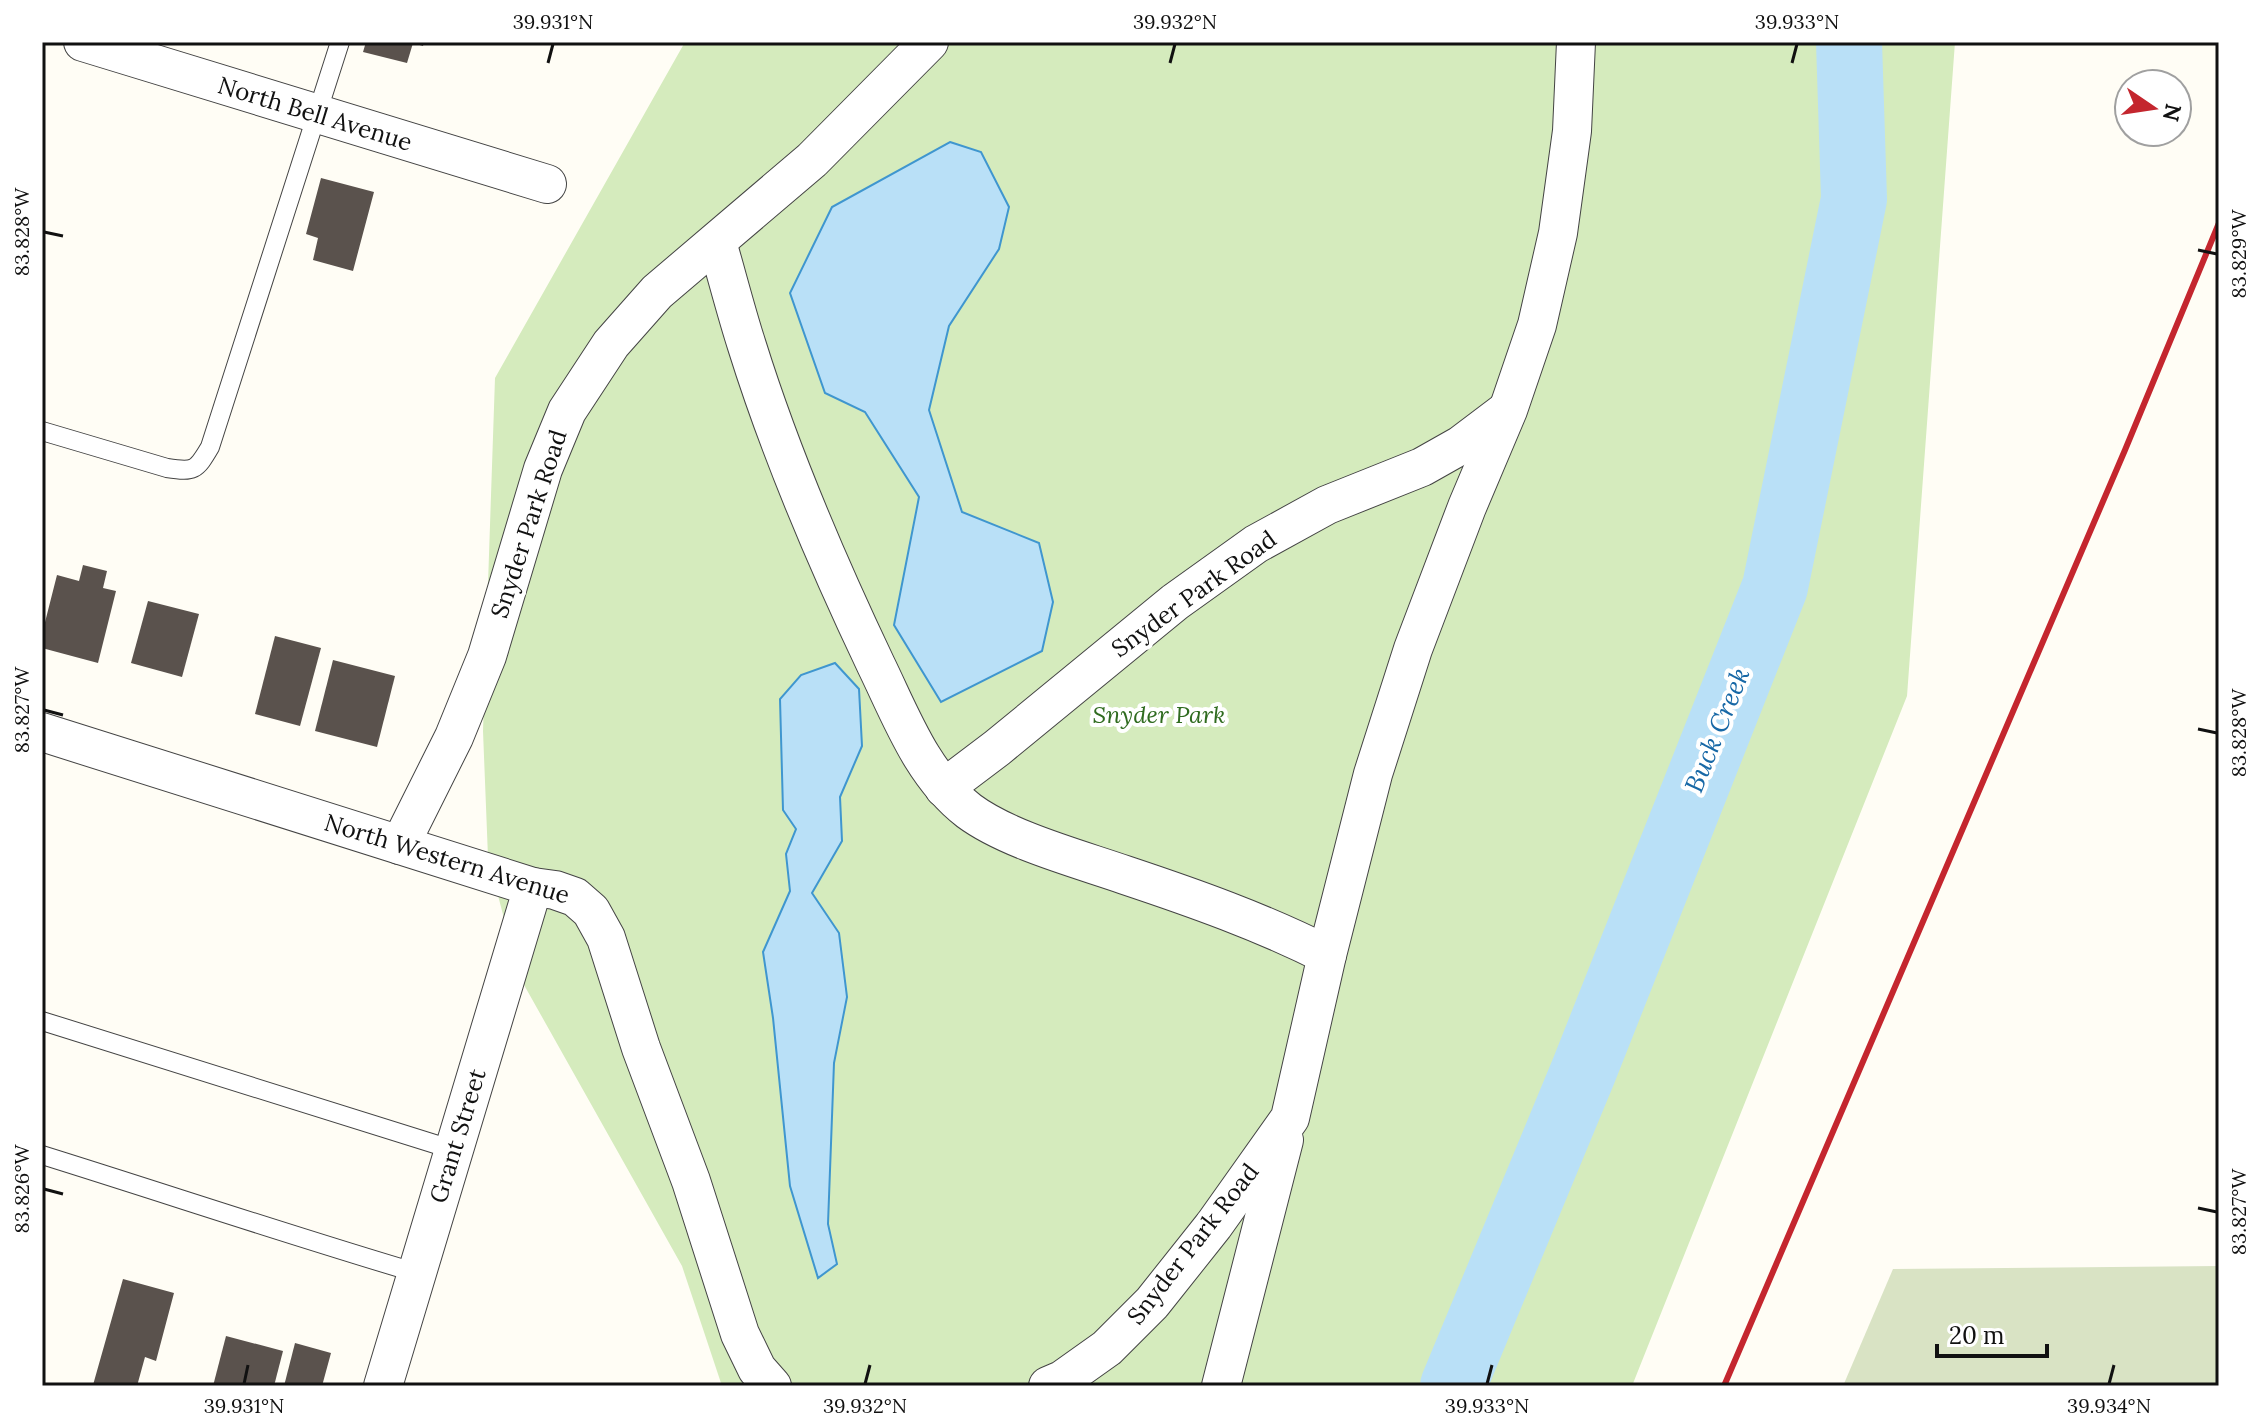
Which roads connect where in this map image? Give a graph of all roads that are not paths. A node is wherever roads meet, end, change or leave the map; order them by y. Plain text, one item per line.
1 (83, 42) edge
2 (340, 42) edge
3 (929, 42) edge
4 (1576, 42) edge
5 (317, 115) junction
6 (547, 184) dead end
7 (717, 242) junction
8 (1508, 410) junction
9 (42, 431) edge
10 (42, 732) edge
11 (944, 788) junction
12 (400, 845) junction
13 (533, 887) junction
14 (1327, 955) junction
15 (42, 1021) edge
16 (1290, 1118) junction
17 (454, 1150) junction
18 (42, 1155) edge
19 (417, 1273) junction
20 (383, 1386) edge
21 (772, 1386) edge
22 (1048, 1386) edge
23 (1221, 1386) edge

1 - 5 street, North Bell Avenue
2 - 5 lane
3 - 7 street, Snyder Park Road
4 - 8 street, Snyder Park Road
5 - 6 street, North Bell Avenue
5 - 9 lane
7 - 11 street
7 - 12 street, Snyder Park Road
8 - 11 street, Snyder Park Road
8 - 14 street, Snyder Park Road
10 - 12 street, North Western Avenue
11 - 14 street
12 - 13 street, North Western Avenue
13 - 17 street, Grant Street
13 - 21 street, North Western Avenue
14 - 16 street, Snyder Park Road
15 - 17 lane
16 - 22 street, Snyder Park Road
16 - 23 street, Snyder Park Road
17 - 19 street, Grant Street
18 - 19 lane
19 - 20 street, Grant Street

